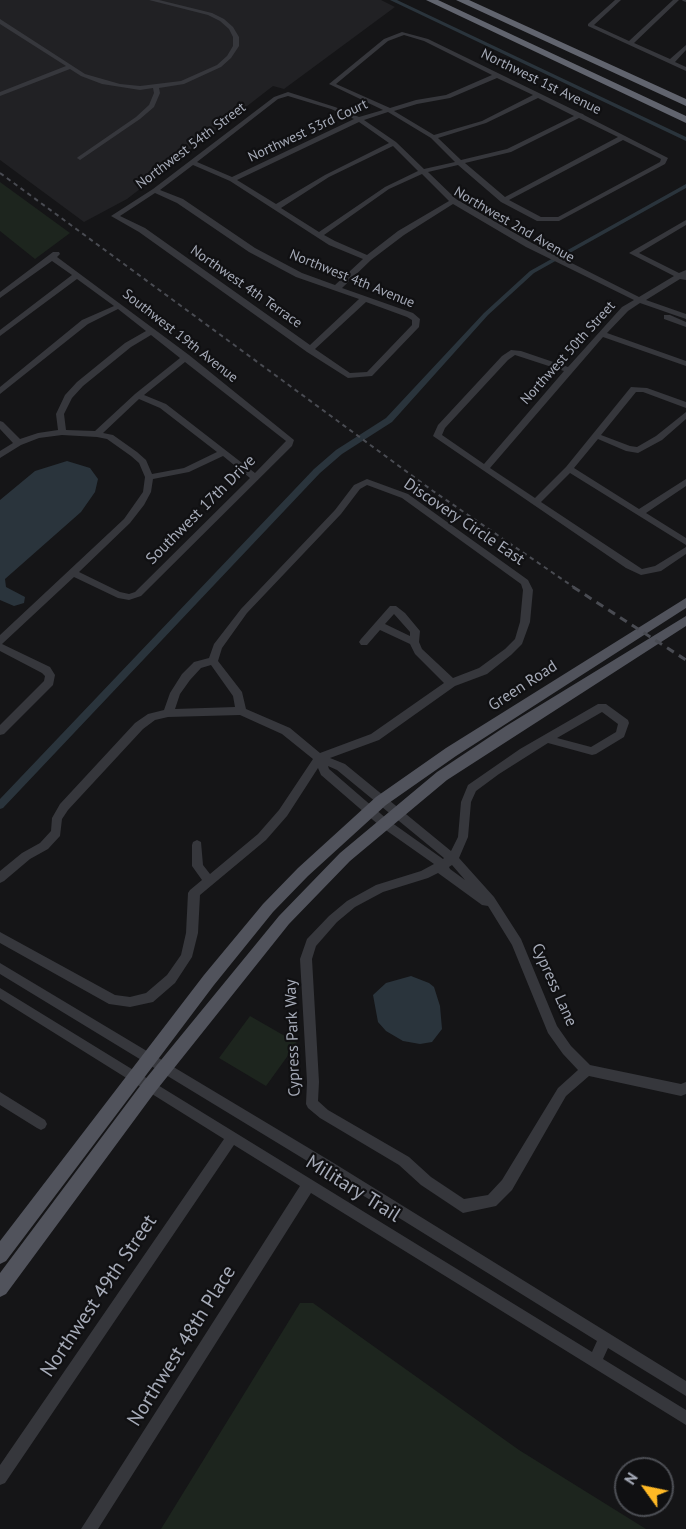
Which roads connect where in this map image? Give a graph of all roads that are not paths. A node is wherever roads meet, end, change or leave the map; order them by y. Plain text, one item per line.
1 (152, 0) edge
2 (430, 0) edge
3 (441, 0) edge
4 (453, 0) edge
5 (461, 0) edge
6 (618, 0) edge
7 (676, 0) edge
8 (0, 21) edge
9 (3, 26) edge
10 (629, 44) junction
11 (686, 47) edge
12 (671, 62) junction
13 (70, 67) junction
14 (686, 69) edge
15 (498, 75) junction
16 (156, 87) junction
17 (0, 93) edge
18 (281, 95) joint
19 (538, 95) junction
20 (686, 105) edge
21 (387, 109) junction
22 (686, 114) edge
23 (581, 115) junction
24 (686, 120) edge
25 (356, 121) junction
26 (433, 137) junction
27 (624, 137) junction
28 (392, 144) junction
29 (80, 159) dead end
30 (192, 162) junction
31 (460, 163) junction
32 (420, 173) junction
33 (232, 180) junction
34 (156, 190) junction
35 (504, 200) junction
36 (450, 203) junction
37 (275, 208) junction
38 (115, 216) joint
39 (686, 222) edge
40 (319, 235) junction
41 (368, 258) junction
42 (77, 275) junction
43 (684, 276) edge
44 (337, 288) junction
45 (0, 296) edge
46 (363, 300) junction
47 (636, 302) junction
48 (119, 306) junction
49 (686, 317) edge
50 (686, 325) edge
51 (151, 332) junction
52 (0, 334) edge
53 (601, 334) junction
54 (310, 350) junction
55 (186, 357) junction
56 (686, 364) edge
57 (569, 370) junction
58 (362, 376) joint
59 (0, 391) edge
60 (138, 396) junction
61 (686, 405) edge
62 (686, 415) edge
63 (0, 424) edge
64 (62, 432) junction
65 (97, 434) junction
66 (597, 436) junction
67 (290, 440) joint
68 (18, 443) junction
69 (223, 453) junction
70 (0, 455) edge
71 (486, 468) junction
72 (569, 469) junction
73 (149, 477) junction
74 (255, 477) junction
75 (686, 482) edge
76 (535, 503) junction
77 (641, 512) junction
78 (686, 542) edge
79 (686, 550) edge
80 (72, 572) junction
81 (686, 602) edge
82 (686, 620) edge
83 (378, 625) junction
84 (0, 641) edge
85 (364, 642) dead end
86 (414, 642) junction
87 (0, 647) edge
88 (213, 661) junction
89 (451, 683) junction
90 (241, 711) junction
91 (168, 712) junction
92 (0, 732) edge
93 (547, 739) junction
94 (320, 758) junction
95 (376, 806) junction
96 (390, 818) junction
97 (197, 845) dead end
98 (445, 866) junction
99 (0, 878) edge
100 (209, 881) junction
101 (0, 937) edge
102 (0, 968) edge
103 (0, 993) edge
104 (149, 1058) junction
105 (166, 1068) junction
106 (587, 1070) junction
107 (134, 1077) junction
108 (149, 1087) junction
109 (686, 1088) edge
110 (0, 1098) edge
111 (41, 1124) dead end
112 (232, 1138) junction
113 (308, 1185) junction
114 (0, 1255) edge
115 (0, 1288) edge
116 (605, 1339) junction
117 (595, 1361) junction
118 (686, 1389) edge
119 (686, 1418) edge
120 (0, 1478) edge
121 (89, 1529) edge

1 - 16 street
2 - 24 highway
3 - 22 highway
4 - 20 highway
5 - 20 highway
6 - 10 street
7 - 10 street
8 - 9 street
9 - 13 street
10 - 12 street
11 - 12 street
12 - 14 street
13 - 16 street
13 - 17 street
15 - 19 street, Northwest 1st Avenue
15 - 21 street, Northwest 53rd Court
15 - 21 street, Northwest 1st Avenue
16 - 29 street
18 - 25 street, Northwest 2nd Avenue
18 - 30 street, Northwest 54th Street
19 - 23 street, Northwest 1st Avenue
19 - 26 street
21 - 25 street, Northwest 53rd Court
21 - 26 street
23 - 27 street, Northwest 1st Avenue
23 - 31 street
25 - 28 street, Northwest 2nd Avenue
25 - 33 street, Northwest 53rd Court
26 - 31 street
27 - 35 street
27 - 35 street, Northwest 1st Avenue
28 - 32 street, Northwest 2nd Avenue
28 - 37 street
30 - 33 street
30 - 34 street, Northwest 54th Street
31 - 32 street
31 - 35 street
32 - 36 street, Northwest 2nd Avenue
32 - 40 street
33 - 37 street
34 - 38 street, Northwest 54th Street
34 - 44 street, Northwest 4th Avenue
36 - 41 street
36 - 47 street, Northwest 2nd Avenue
37 - 40 street
38 - 54 street, Northwest 4th Terrace
39 - 43 street
40 - 41 street
41 - 44 street
42 - 45 street, Southwest 19th Avenue
42 - 48 street, Southwest 19th Avenue
42 - 52 street
43 - 47 street, Northwest 50th Street
44 - 46 street, Northwest 4th Avenue
46 - 54 street
46 - 58 street, Northwest 4th Avenue
47 - 49 street, Northwest 2nd Avenue
47 - 50 street, Northwest 2nd Avenue
47 - 53 street, Northwest 50th Street
48 - 51 street, Southwest 19th Avenue
48 - 59 street
51 - 55 street, Southwest 19th Avenue
51 - 64 street
53 - 56 street
53 - 57 street, Northwest 50th Street
54 - 58 street, Northwest 4th Terrace
55 - 60 street
55 - 67 street, Southwest 19th Avenue
57 - 71 street, Northwest 50th Street
57 - 71 street
60 - 65 street
60 - 69 street
61 - 66 street
62 - 66 street
63 - 68 street
64 - 65 street
64 - 68 street
65 - 73 street
66 - 72 street
67 - 74 street, Southwest 17th Drive
68 - 70 street
69 - 73 street
69 - 74 street
71 - 76 street
72 - 76 street
72 - 77 street
73 - 80 street
74 - 80 street, Southwest 17th Drive
75 - 77 street
76 - 79 street
77 - 78 street
80 - 84 street
81 - 95 main road, Green Road
82 - 96 main road, Green Road
83 - 85 street
83 - 86 street
83 - 86 street
86 - 89 street
87 - 92 street
88 - 89 street, Discovery Circle East
88 - 90 street
88 - 91 street
89 - 94 street, Discovery Circle East
90 - 91 street
90 - 94 street
91 - 99 street
93 - 93 street
93 - 98 street
94 - 95 street
94 - 100 street
95 - 96 street
95 - 104 main road
96 - 98 street, Cypress Lane
96 - 98 street
96 - 105 main road
97 - 100 street
98 - 106 street, Cypress Lane
98 - 106 street, Cypress Park Way
100 - 101 street
102 - 104 street, Military Trail
103 - 107 street, Military Trail
104 - 105 street, Military Trail
104 - 107 main road
105 - 108 main road
105 - 116 street, Military Trail
106 - 109 street
107 - 108 street, Military Trail
107 - 114 main road
108 - 112 street, Military Trail
108 - 115 main road
110 - 111 street
112 - 113 street, Military Trail
112 - 120 street, Northwest 49th Street
113 - 117 street, Military Trail
113 - 121 street, Northwest 48th Place
116 - 117 street
116 - 118 street, Military Trail
117 - 119 street, Military Trail

